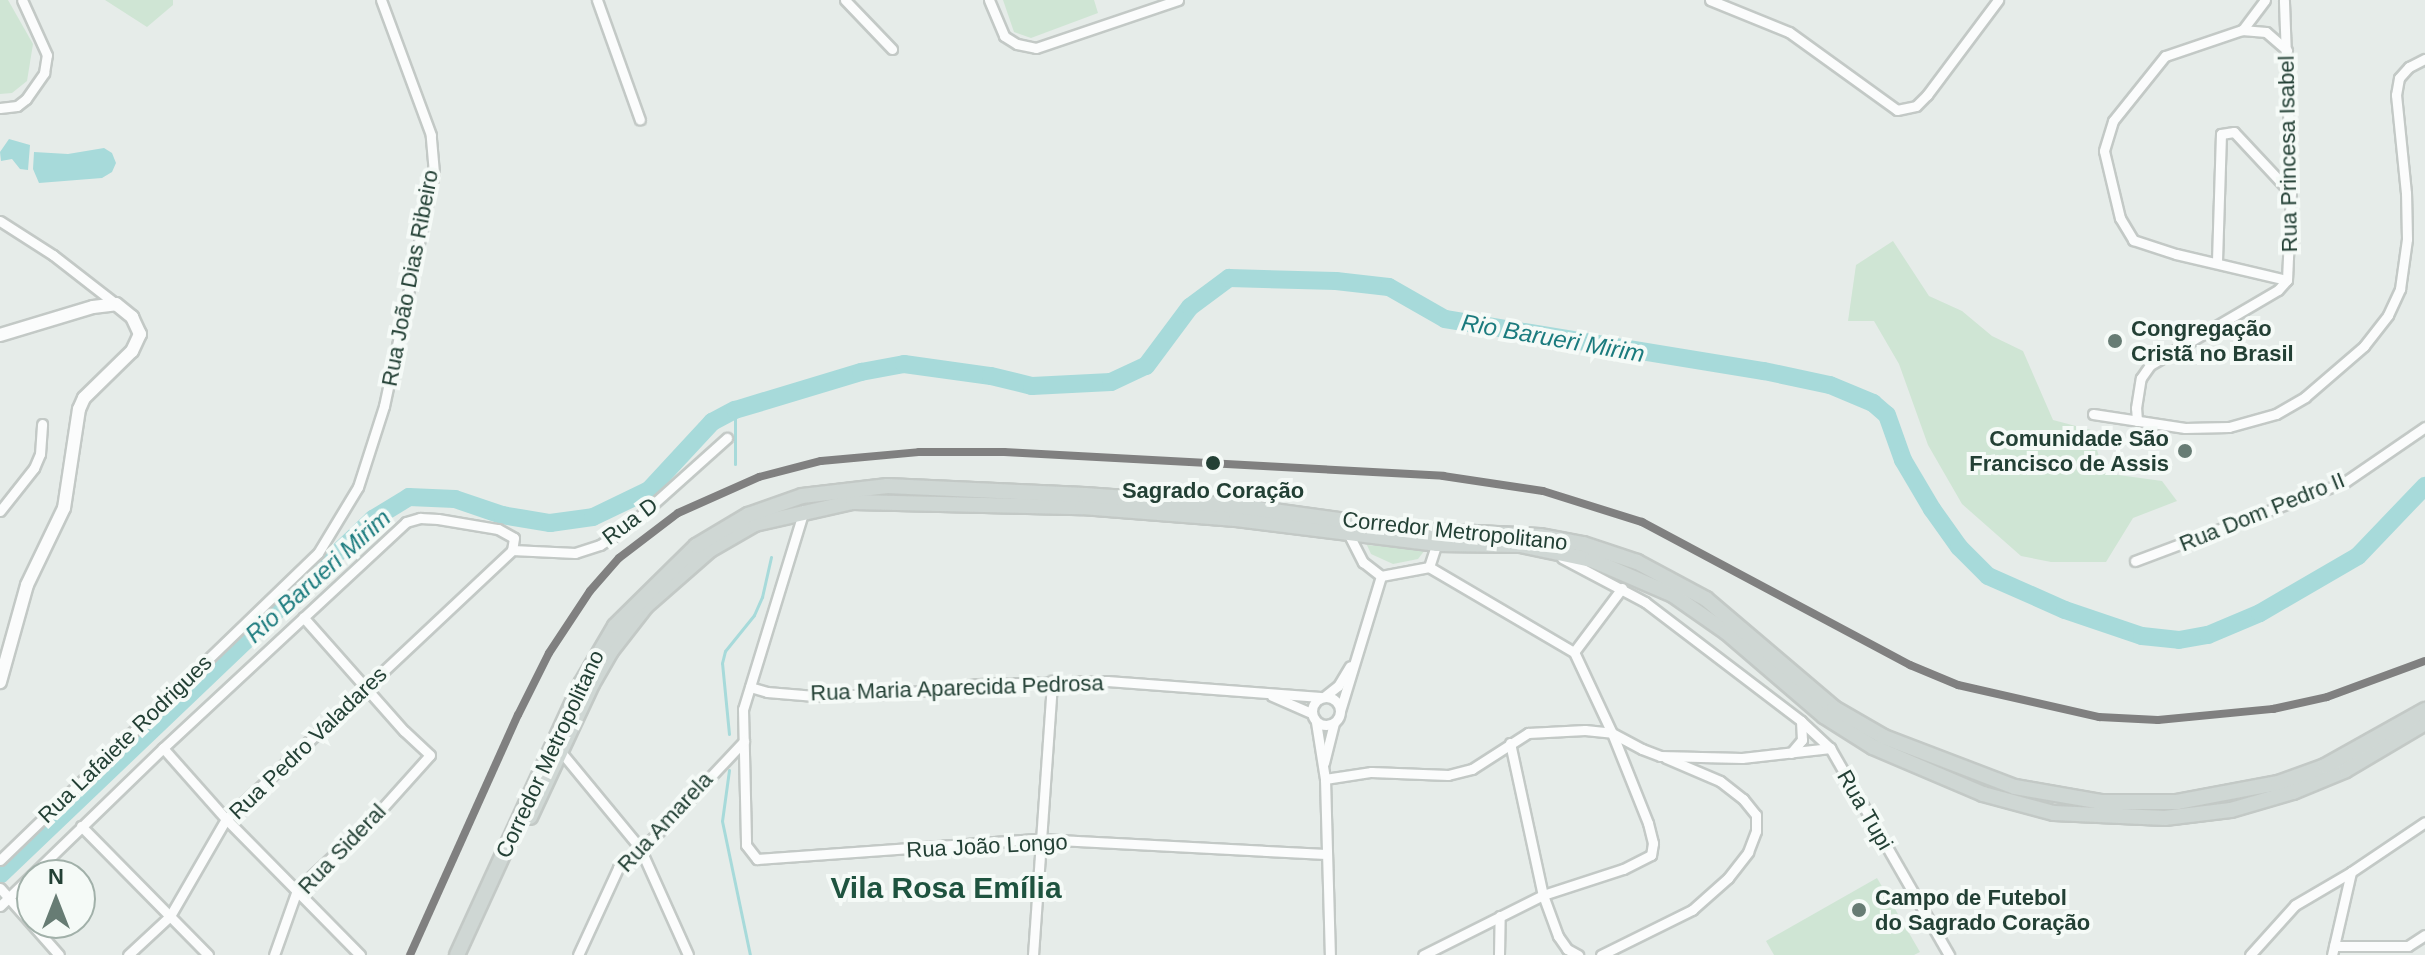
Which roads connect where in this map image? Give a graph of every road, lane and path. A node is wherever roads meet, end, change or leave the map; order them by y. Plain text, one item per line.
1 (22, 0) edge
2 (381, 0) edge
3 (597, 0) edge
4 (845, 0) edge
5 (989, 0) edge
6 (1178, 0) edge
7 (1710, 0) edge
8 (1998, 0) edge
9 (2265, 0) edge
10 (2284, 0) edge
11 (2242, 30) junction
12 (892, 49) dead end
13 (2287, 50) junction
14 (2425, 59) edge
15 (0, 108) edge
16 (640, 120) dead end
17 (2291, 193) junction
18 (0, 221) edge
19 (2217, 261) junction
20 (2287, 280) junction
21 (116, 304) junction
22 (0, 335) edge
23 (2093, 414) dead end
24 (2137, 421) junction
25 (42, 424) dead end
26 (2425, 427) edge
27 (727, 438) dead end
28 (364, 466) joint
29 (881, 486) junction
30 (804, 510) junction
31 (0, 511) edge
32 (1373, 524) junction
33 (1348, 533) junction
34 (1439, 538) junction
35 (1540, 548) junction
36 (512, 550) junction
37 (2135, 561) dead end
38 (1429, 567) junction
39 (1381, 576) junction
40 (1622, 588) junction
41 (303, 617) junction
42 (1574, 652) junction
43 (1356, 656) junction
44 (1052, 681) junction
45 (0, 682) edge
46 (750, 687) junction
47 (365, 688) junction
48 (1261, 692) junction
49 (1322, 697) junction
50 (2425, 710) edge
51 (1340, 711) junction
52 (1314, 717) junction
53 (1801, 721) junction
54 (1334, 723) junction
55 (2425, 723) edge
56 (1612, 733) junction
57 (744, 741) junction
58 (1510, 743) junction
59 (163, 748) junction
60 (1830, 748) junction
61 (561, 752) junction
62 (1791, 753) junction
63 (1660, 756) junction
64 (1323, 766) junction
65 (1325, 779) junction
66 (1989, 779) junction
67 (1983, 794) junction
68 (226, 819) junction
69 (2425, 822) edge
70 (81, 826) junction
71 (1039, 839) junction
72 (640, 848) junction
73 (1326, 854) junction
74 (0, 860) edge
75 (2351, 872) junction
76 (297, 890) junction
77 (1543, 895) junction
78 (3, 897) edge
79 (170, 916) junction
80 (1500, 916) junction
81 (2425, 935) edge
82 (2333, 950) edge
83 (2409, 950) edge
84 (686, 954) edge
85 (59, 955) edge
86 (128, 955) edge
87 (208, 955) edge
88 (274, 955) edge
89 (360, 955) edge
90 (457, 955) edge
91 (465, 955) edge
92 (578, 955) edge
93 (1033, 955) edge
94 (1330, 955) edge
95 (1423, 955) edge
96 (1499, 955) edge
97 (1578, 955) edge
98 (1601, 955) edge
99 (1949, 955) edge
100 (2250, 955) edge

1 - 15 street
2 - 28 street, Rua João Dias Ribeiro
3 - 16 street
4 - 12 street
5 - 6 street
7 - 8 street
9 - 11 street
10 - 13 street, Rua Princesa Isabel
11 - 13 street
11 - 19 street
13 - 17 street, Rua Princesa Isabel
14 - 24 street
17 - 19 street
17 - 20 street, Rua Princesa Isabel
18 - 21 street
19 - 20 street
20 - 24 street, Rua Princesa Isabel
21 - 22 main road
21 - 45 main road
23 - 24 street
25 - 31 street
26 - 37 street, Rua Dom Pedro II
27 - 36 street, Rua D
28 - 74 street, Rua Lafaiete Rodrigues
29 - 30 main road
29 - 32 main road, Corredor Metropolitano
29 - 90 main road, Corredor Metropolitano
30 - 33 main road
30 - 46 street
30 - 61 main road
32 - 33 main road
32 - 34 main road, Corredor Metropolitano
33 - 34 main road
33 - 39 street
34 - 35 main road
34 - 38 street
34 - 66 main road, Corredor Metropolitano
35 - 40 street, Rua Tupi
35 - 67 main road
36 - 41 street, Rua Lafaiete Rodrigues
36 - 47 street, Rua Pedro Valadares
38 - 39 street
38 - 42 street
39 - 43 street
40 - 42 street
40 - 53 street, Rua Tupi
41 - 47 street
41 - 59 street, Rua Lafaiete Rodrigues
42 - 56 street
43 - 49 street
43 - 51 street
44 - 46 street, Rua Maria Aparecida Pedrosa
44 - 48 street, Rua Maria Aparecida Pedrosa
44 - 71 street
46 - 57 street
47 - 68 street, Rua Pedro Valadares
47 - 76 street, Rua Sideral
48 - 49 street, Rua Maria Aparecida Pedrosa
48 - 52 street, Rua Maria Aparecida Pedrosa
49 - 51 street
49 - 52 street
50 - 66 main road, Corredor Metropolitano
51 - 54 street
52 - 54 street
52 - 64 street
53 - 60 street, Rua Tupi
53 - 62 street
54 - 64 street
55 - 67 main road
56 - 58 street
56 - 63 street
56 - 77 street
57 - 71 street, Rua João Longo
57 - 72 street, Rua Amarela
58 - 65 street
58 - 77 street
59 - 68 street
59 - 70 street, Rua Lafaiete Rodrigues
60 - 62 street
60 - 99 street, Rua Tupi
61 - 72 street
61 - 91 main road
62 - 63 street
63 - 98 street
64 - 65 street
65 - 73 street
66 - 67 main road
68 - 76 street
68 - 79 street, Rua Pedro Valadares
69 - 75 street
70 - 78 street, Rua Lafaiete Rodrigues
70 - 79 street
71 - 73 street, Rua João Longo
71 - 93 street
72 - 84 street
72 - 92 street, Rua Amarela
73 - 94 street
75 - 82 street
75 - 100 street
76 - 88 street, Rua Sideral
76 - 89 street
77 - 80 street
77 - 97 street
78 - 85 street
79 - 86 street, Rua Pedro Valadares
79 - 87 street
80 - 95 street
80 - 96 street
81 - 83 street
82 - 83 street

